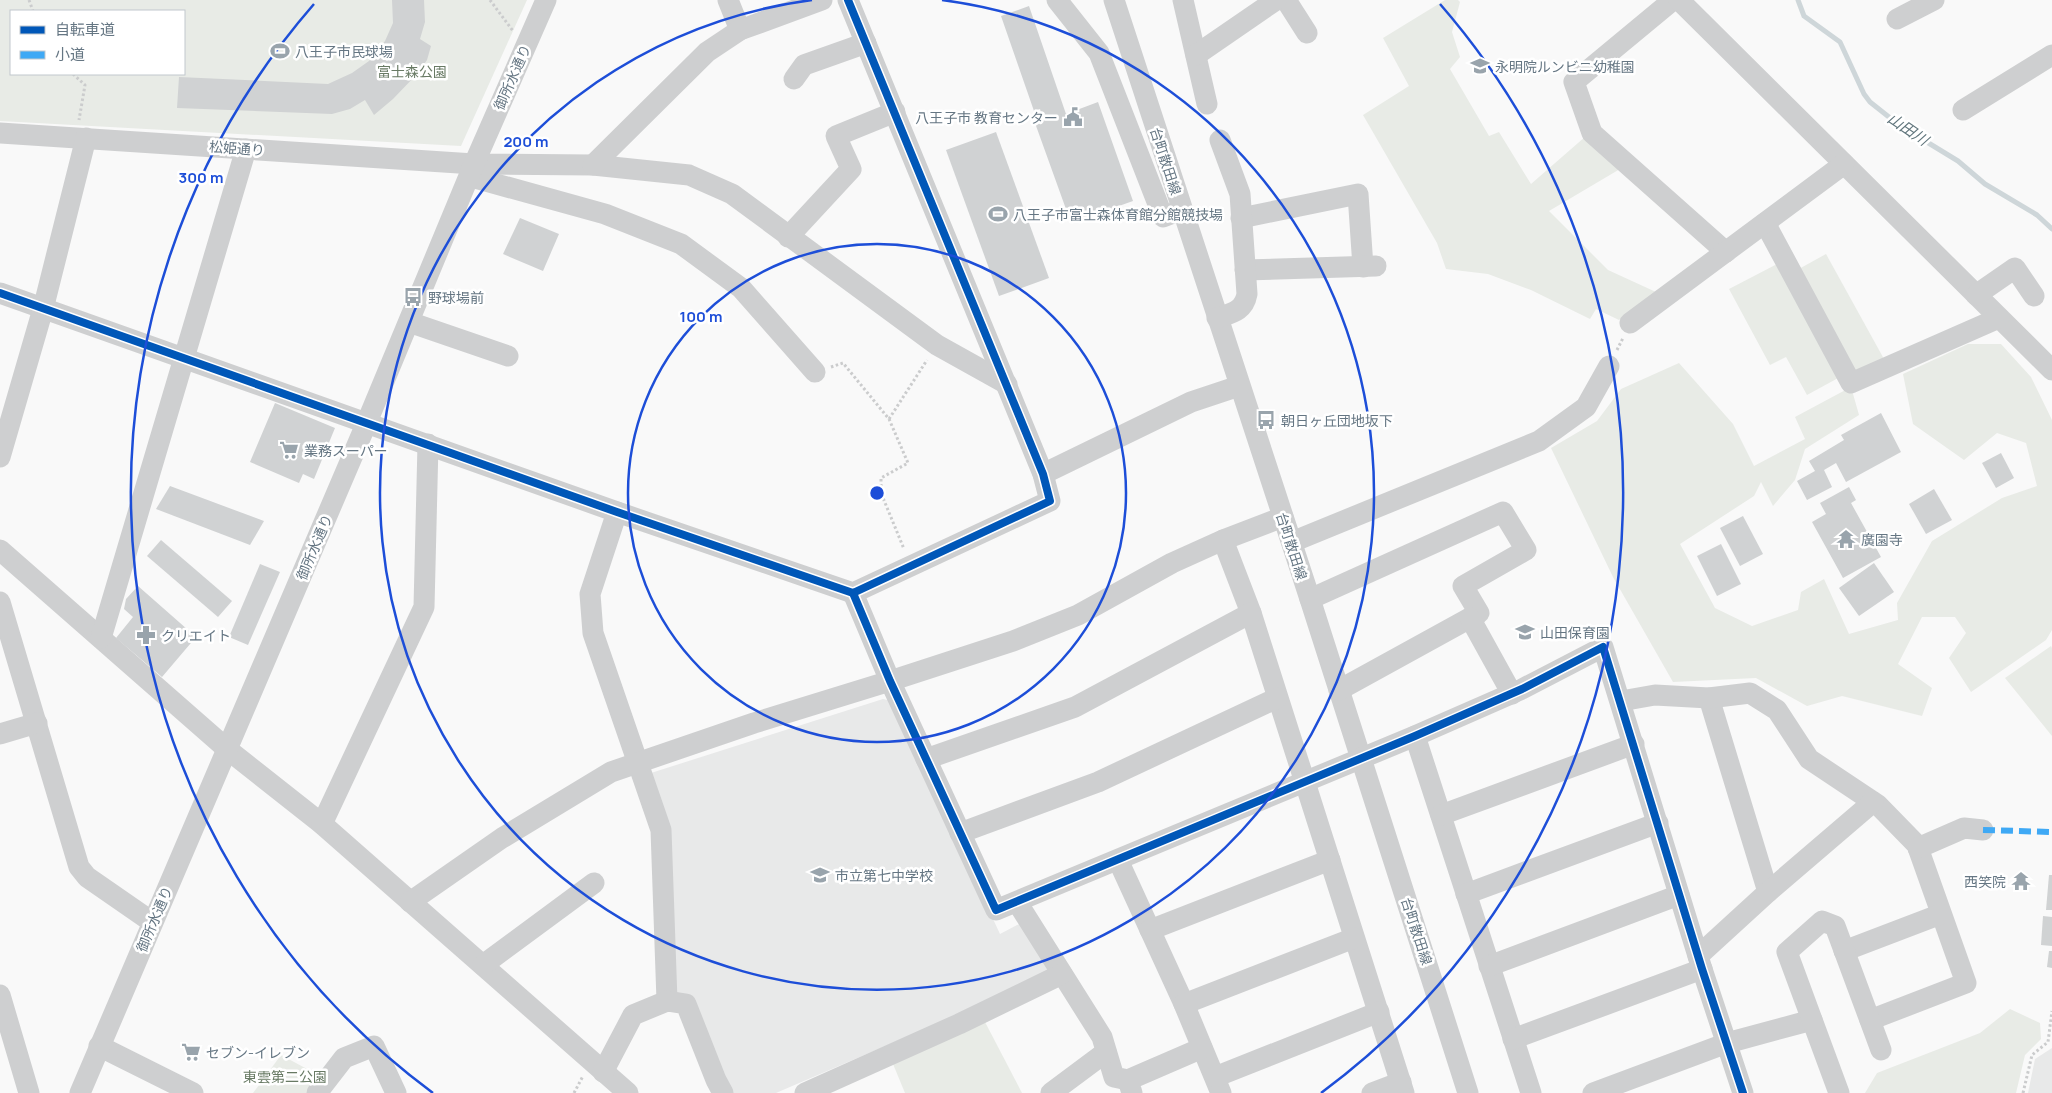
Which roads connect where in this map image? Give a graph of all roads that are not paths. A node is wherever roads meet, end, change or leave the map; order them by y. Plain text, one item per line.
1 (546, 0) edge
2 (728, 0) edge
3 (822, 0) edge
4 (848, 0) edge
5 (1057, 0) edge
6 (1114, 0) edge
7 (1183, 0) edge
8 (1276, 0) edge
9 (1286, 0) edge
10 (1674, 0) edge
11 (1679, 0) edge
12 (1934, 0) edge
13 (1897, 19) dead end
14 (740, 30) junction
15 (1307, 33) dead end
16 (866, 43) junction
17 (1196, 55) junction
18 (2052, 55) edge
19 (794, 79) dead end
20 (1207, 104) dead end
21 (1963, 110) dead end
22 (895, 112) junction
23 (82, 131) junction
24 (0, 133) edge
25 (1220, 140) dead end
26 (246, 149) junction
27 (1844, 164) junction
28 (593, 166) junction
29 (473, 170) junction
30 (1181, 210) junction
31 (1241, 218) junction
32 (1765, 223) junction
33 (788, 237) junction
34 (1726, 252) junction
35 (1245, 270) junction
36 (0, 293) edge
37 (1976, 295) junction
38 (2034, 296) dead end
39 (43, 309) junction
40 (1217, 318) junction
41 (2000, 318) junction
42 (409, 322) junction
43 (1630, 323) road end
44 (508, 356) dead end
45 (184, 357) junction
46 (1609, 366) road end
47 (2052, 370) edge
48 (815, 372) road end
49 (1006, 384) junction
50 (1240, 386) junction
51 (367, 422) junction
52 (428, 444) junction
53 (0, 457) edge
54 (1043, 474) junction
55 (617, 512) junction
56 (1283, 517) junction
57 (1223, 540) junction
58 (1292, 542) junction
59 (0, 550) edge
60 (853, 593) junction
61 (1310, 599) junction
62 (0, 602) edge
63 (1251, 613) junction
64 (1470, 618) junction
65 (101, 638) junction
66 (890, 682) junction
67 (1340, 690) junction
68 (1512, 694) junction
69 (1277, 698) junction
70 (1709, 698) junction
71 (1621, 700) junction
72 (37, 723) junction
73 (0, 734) edge
74 (1415, 736) junction
75 (1634, 744) junction
76 (227, 749) junction
77 (1361, 758) junction
78 (926, 759) junction
79 (637, 763) junction
80 (1304, 782) junction
81 (1873, 802) junction
82 (1441, 815) junction
83 (1658, 823) junction
84 (322, 824) junction
85 (1983, 830) dead end
86 (960, 833) junction
87 (1918, 848) junction
88 (1118, 860) junction
89 (1330, 860) junction
90 (594, 883) dead end
91 (1768, 892) junction
92 (1466, 894) junction
93 (1680, 896) junction
94 (410, 902) junction
95 (1017, 902) junction
96 (1941, 914) junction
97 (152, 922) junction
98 (1150, 930) junction
99 (1354, 938) junction
100 (1844, 951) junction
101 (1700, 962) junction
102 (483, 965) junction
103 (1489, 966) junction
104 (1062, 974) junction
105 (0, 995) edge
106 (667, 1001) junction
107 (1184, 1004) junction
108 (1379, 1012) junction
109 (1812, 1020) junction
110 (1870, 1020) junction
111 (1513, 1038) junction
112 (1727, 1044) junction
113 (100, 1046) junction
114 (1202, 1048) junction
115 (1881, 1050) dead end
116 (1106, 1052) junction
117 (603, 1072) junction
118 (1218, 1085) edge
119 (1130, 1086) edge
120 (1402, 1087) edge
121 (323, 1090) edge
122 (29, 1093) edge
123 (80, 1093) edge
124 (193, 1093) edge
125 (396, 1093) edge
126 (628, 1093) edge
127 (723, 1093) edge
128 (805, 1093) edge
129 (1051, 1093) edge
130 (1372, 1093) edge
131 (1468, 1093) edge
132 (1531, 1093) edge
133 (1593, 1093) edge
134 (1743, 1093) edge
135 (1839, 1093) edge

1 - 29 street, 御所水通り
2 - 14 street
3 - 14 street
4 - 16 street
5 - 30 street
6 - 30 street, 台町散田線
7 - 17 street
8 - 17 street
9 - 15 street
10 - 34 street
11 - 27 street
12 - 13 street
14 - 28 street
16 - 19 street
16 - 22 street
17 - 20 street
18 - 21 street
22 - 33 street
22 - 49 street
23 - 24 street, 松姫通り
23 - 26 street, 松姫通り
23 - 39 street
25 - 31 street
26 - 29 street, 松姫通り
26 - 45 street
27 - 32 street
27 - 37 street
28 - 29 street
28 - 33 street
29 - 42 street, 御所水通り
29 - 48 street
30 - 40 street, 台町散田線
31 - 35 street
31 - 35 street
32 - 34 street
32 - 41 street
33 - 49 street
34 - 43 street
35 - 40 street
36 - 39 street
37 - 38 street
37 - 41 street
39 - 45 street
39 - 53 street
40 - 50 street, 台町散田線
41 - 47 street
42 - 44 street
42 - 51 street, 御所水通り
45 - 51 street
45 - 65 street
46 - 58 street
49 - 54 street
50 - 54 street
50 - 56 street, 台町散田線
51 - 52 street
51 - 76 street, 御所水通り
52 - 55 street
52 - 84 street
54 - 60 street
55 - 60 street
55 - 79 street
56 - 57 street
56 - 58 street, 台町散田線
57 - 63 street
57 - 66 street
58 - 61 street, 台町散田線
59 - 65 street
60 - 66 street
61 - 64 street
61 - 67 street, 台町散田線
62 - 72 street
63 - 69 street
63 - 78 street
64 - 67 street
64 - 68 street
65 - 76 street
66 - 78 street
66 - 79 street
67 - 77 street, 台町散田線
68 - 71 street
68 - 74 street
69 - 80 street
69 - 86 street
70 - 71 street
70 - 81 street
70 - 91 street
71 - 75 street
72 - 73 street
72 - 97 street
74 - 77 street
74 - 82 street
75 - 82 street
75 - 83 street
76 - 84 street
76 - 97 street, 御所水通り
77 - 80 street
77 - 131 street, 台町散田線
78 - 86 street
79 - 94 street
79 - 106 street
80 - 88 street
80 - 89 street
81 - 87 street
81 - 91 street
82 - 92 street
83 - 92 street
83 - 93 street
84 - 94 street
85 - 87 street
86 - 95 street
87 - 96 street
88 - 95 street
88 - 98 street
89 - 98 street
89 - 99 street
90 - 102 street
91 - 101 street
92 - 103 street
93 - 101 street
93 - 103 street
94 - 102 street
95 - 104 street
96 - 100 street
96 - 110 street
97 - 113 street, 御所水通り
98 - 107 street
99 - 107 street
99 - 108 street
100 - 109 street
100 - 110 street
101 - 111 street
101 - 112 street
102 - 117 street
103 - 111 street
104 - 116 street
104 - 128 street
105 - 122 street
106 - 117 street
106 - 127 street
107 - 114 street
108 - 118 street
108 - 120 street
109 - 112 street
109 - 135 street
110 - 115 street
111 - 132 street
112 - 133 street
112 - 134 street
113 - 123 street, 御所水通り
113 - 124 street
114 - 118 street
114 - 119 street
116 - 119 street
116 - 129 street
117 - 126 street
120 - 130 street
121 - 125 street

